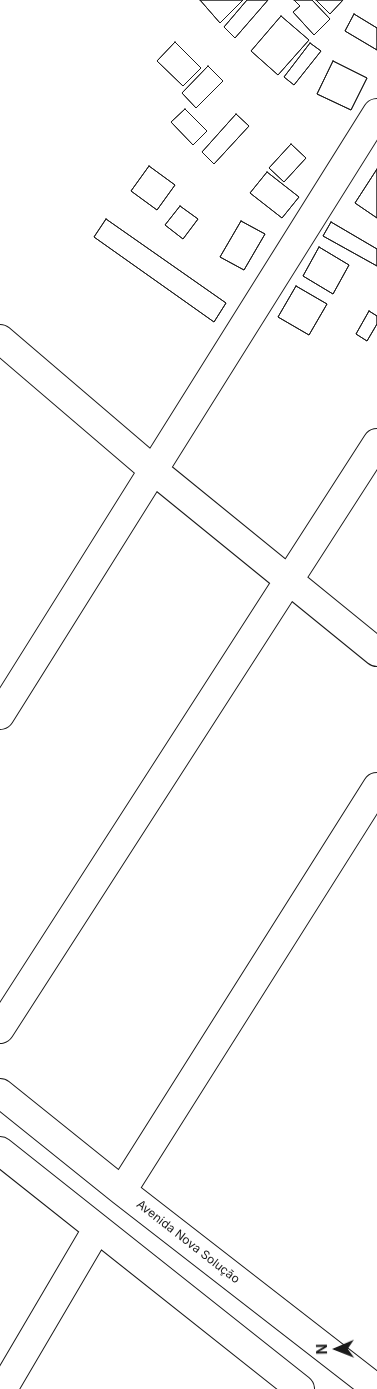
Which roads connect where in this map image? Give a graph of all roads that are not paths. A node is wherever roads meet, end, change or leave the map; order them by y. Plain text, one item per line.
1 (377, 113) edge
2 (0, 339) edge
3 (377, 443) edge
4 (152, 469) junction
5 (289, 580) junction
6 (377, 652) edge
7 (0, 715) edge
8 (377, 787) edge
9 (0, 1029) edge
10 (0, 1092) edge
11 (0, 1151) edge
12 (122, 1191) junction
13 (97, 1229) junction
14 (3, 1389) edge
15 (300, 1389) edge
16 (377, 1389) edge

1 - 4 street
2 - 4 street
3 - 5 street
4 - 5 street
4 - 7 street
5 - 6 street
5 - 9 street
8 - 12 street
10 - 12 street, Avenida Nova Solução
11 - 13 street
12 - 16 street, Avenida Nova Solução
13 - 14 street
13 - 15 street

